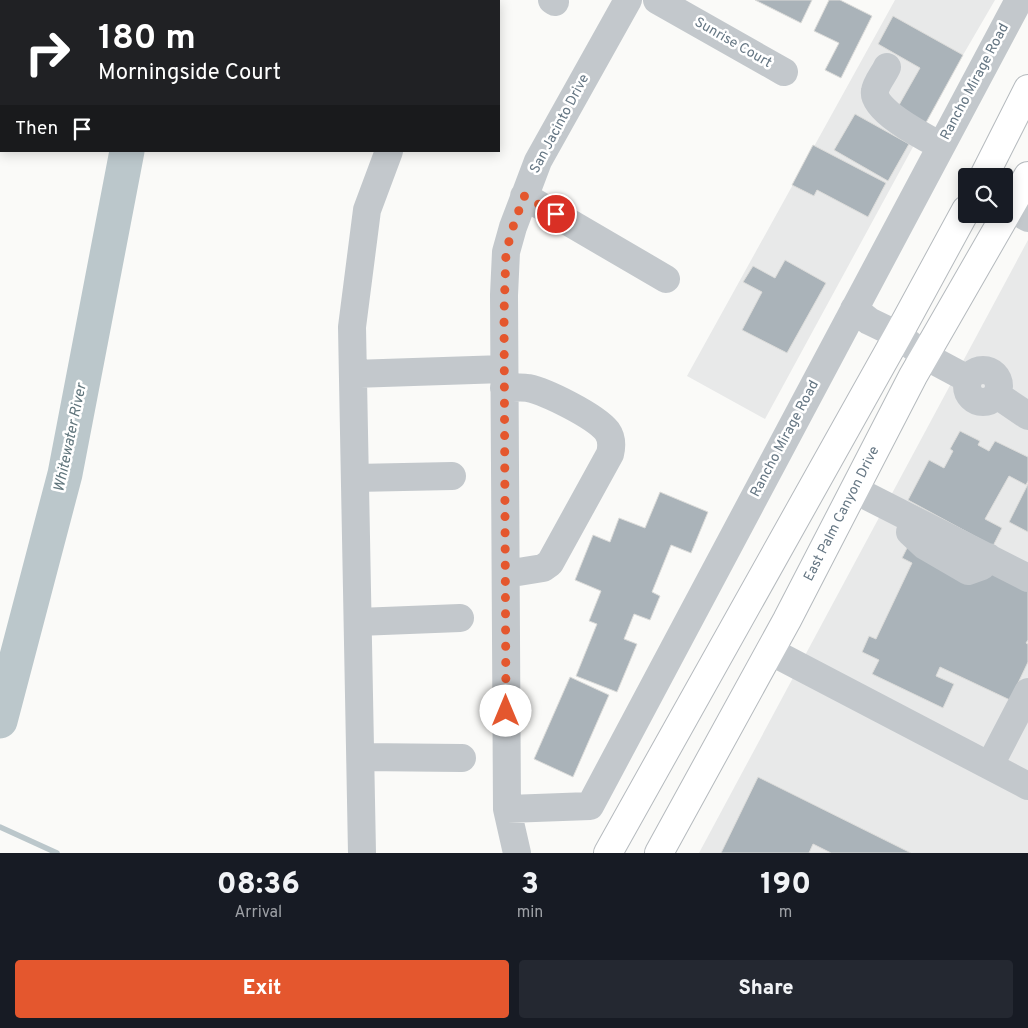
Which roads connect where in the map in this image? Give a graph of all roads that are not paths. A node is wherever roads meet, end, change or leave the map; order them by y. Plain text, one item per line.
1 (628, 0) edge
2 (657, 0) edge
3 (1018, 0) edge
4 (887, 67) dead end
5 (784, 72) dead end
6 (1028, 89) edge
7 (941, 146) junction
8 (389, 152) edge
9 (988, 168) edge
10 (1028, 176) edge
11 (524, 196) junction
12 (1019, 213) edge
13 (959, 223) edge
14 (666, 279) dead end
15 (854, 310) junction
16 (898, 335) junction
17 (925, 356) junction
18 (353, 374) junction
19 (504, 379) junction
20 (1028, 416) edge
21 (452, 476) dead end
22 (355, 478) junction
23 (855, 490) junction
24 (506, 574) junction
25 (1028, 578) edge
26 (460, 618) dead end
27 (358, 622) junction
28 (770, 651) junction
29 (1028, 692) edge
30 (360, 757) junction
31 (462, 758) dead end
32 (990, 765) junction
33 (1028, 786) edge
34 (507, 809) junction
35 (362, 853) edge
36 (516, 853) edge
37 (608, 853) edge
38 (659, 853) edge

1 - 11 street, San Jacinto Drive
2 - 5 street, Sunrise Court
3 - 7 street, Rancho Mirage Road
4 - 7 street
6 - 9 main road
7 - 15 street, Rancho Mirage Road
8 - 18 street
10 - 12 main road, East Palm Canyon Drive
11 - 14 street
11 - 19 street, San Jacinto Drive
12 - 17 main road, East Palm Canyon Drive
13 - 16 main road
15 - 16 street
15 - 34 street, Rancho Mirage Road
16 - 17 street
16 - 37 main road
17 - 20 street
17 - 23 main road, East Palm Canyon Drive
18 - 19 street
18 - 22 street
19 - 24 street, San Jacinto Drive
19 - 24 street
21 - 22 street
22 - 27 street
23 - 25 street
23 - 28 main road, East Palm Canyon Drive
24 - 34 street, San Jacinto Drive
26 - 27 street
27 - 30 street
28 - 32 street
28 - 38 main road, East Palm Canyon Drive
29 - 32 street
30 - 31 street
30 - 35 street
32 - 33 street
34 - 36 street, San Jacinto Drive

